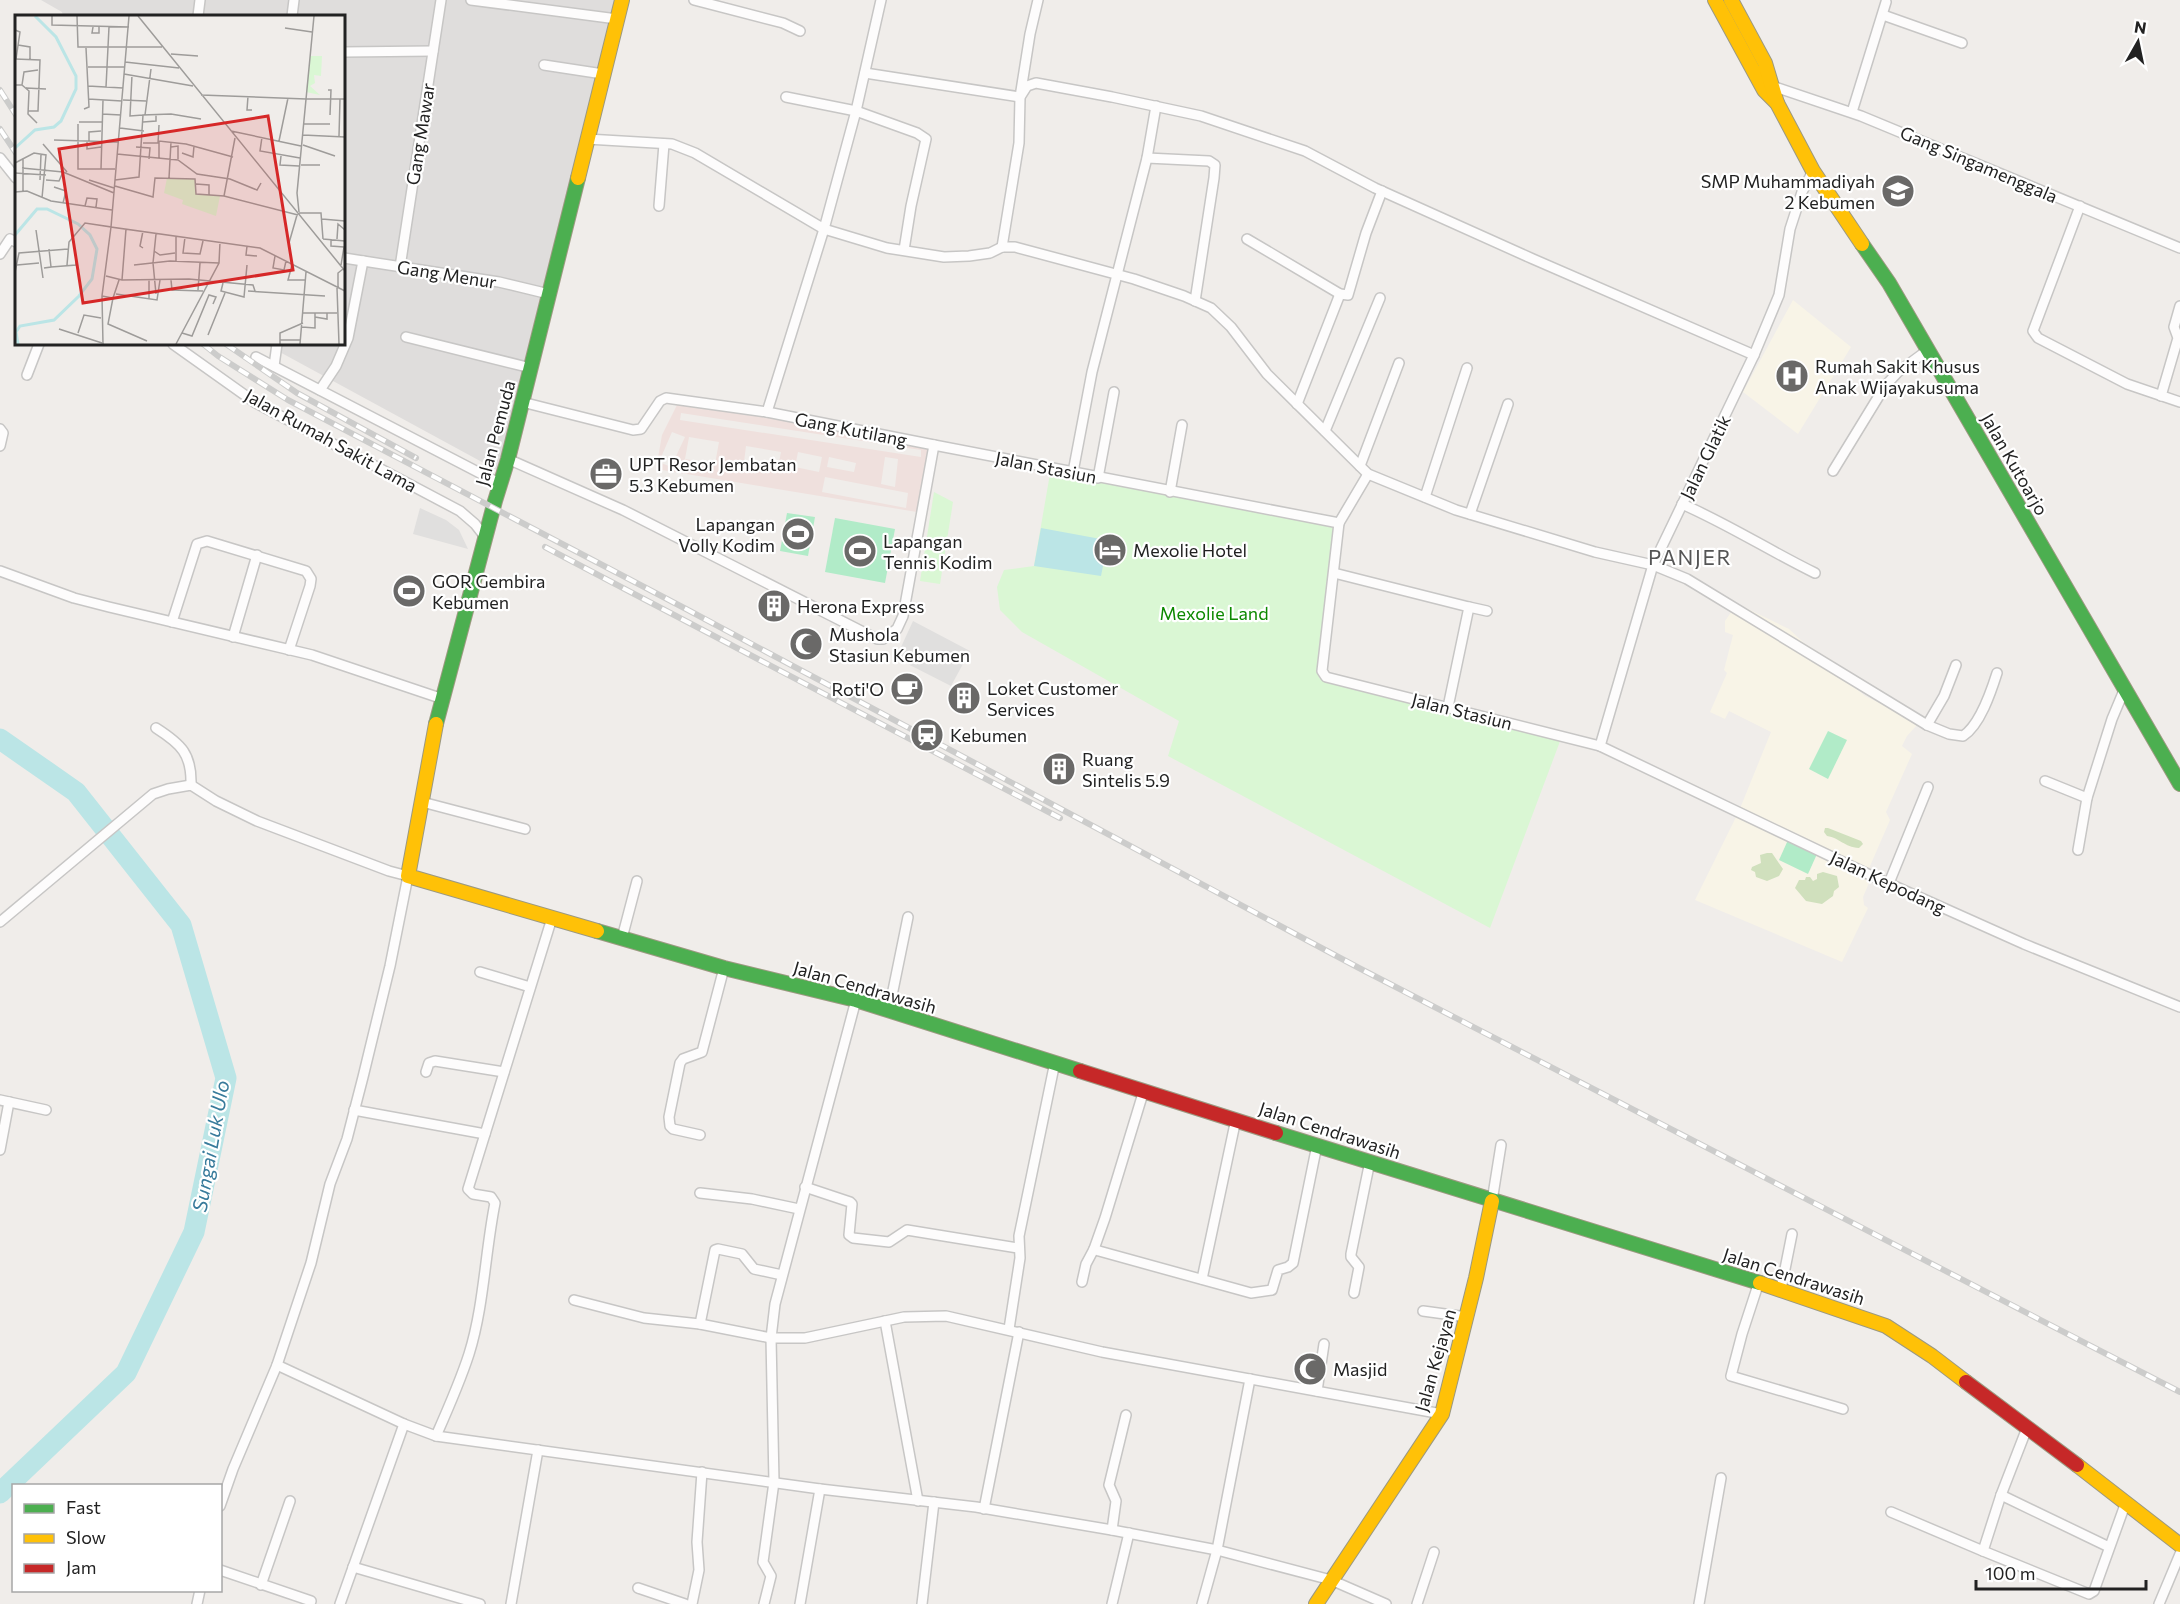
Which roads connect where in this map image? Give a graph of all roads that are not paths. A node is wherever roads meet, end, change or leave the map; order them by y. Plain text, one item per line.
1 (200, 0) edge
2 (294, 0) edge
3 (441, 0) edge
4 (471, 0) edge
5 (622, 0) edge
6 (694, 0) edge
7 (881, 0) edge
8 (1038, 0) edge
9 (1715, 0) edge
10 (1731, 0) edge
11 (1886, 2) dead end
12 (198, 15) edge
13 (292, 15) edge
14 (1883, 15) junction
15 (617, 19) junction
16 (800, 31) dead end
17 (1962, 43) dead end
18 (433, 51) junction
19 (345, 52) edge
20 (544, 65) dead end
21 (865, 73) junction
22 (603, 74) junction
23 (1770, 88) junction
24 (786, 97) dead end
25 (1020, 97) junction
26 (1156, 106) junction
27 (856, 111) junction
28 (1852, 112) junction
29 (587, 139) junction
30 (664, 144) junction
31 (0, 158) edge
32 (1147, 158) junction
33 (1813, 171) junction
34 (15, 177) edge
35 (1382, 191) junction
36 (659, 206) dead end
37 (2080, 206) junction
38 (824, 229) junction
39 (0, 234) edge
40 (1247, 238) dead end
41 (13, 241) edge
42 (1002, 247) junction
43 (2180, 248) edge
44 (904, 250) junction
45 (0, 254) edge
46 (345, 258) edge
47 (363, 261) junction
48 (400, 267) junction
49 (1118, 274) junction
50 (549, 294) junction
51 (1340, 294) junction
52 (1380, 298) dead end
53 (1195, 301) junction
54 (2180, 306) edge
55 (406, 337) dead end
56 (39, 345) edge
57 (175, 345) edge
58 (277, 345) edge
59 (1928, 350) junction
60 (1754, 355) junction
61 (256, 357) dead end
62 (1399, 363) dead end
63 (274, 366) junction
64 (531, 368) junction
65 (1467, 368) dead end
66 (27, 375) dead end
67 (320, 390) junction
68 (1114, 393) dead end
69 (2162, 396) junction
70 (522, 402) junction
71 (2180, 402) edge
72 (1297, 404) junction
73 (1508, 404) dead end
74 (767, 412) junction
75 (1182, 425) dead end
76 (0, 429) edge
77 (1325, 431) junction
78 (934, 445) junction
79 (0, 446) edge
80 (508, 459) junction
81 (1360, 466) junction
82 (1833, 471) dead end
83 (1073, 472) junction
84 (1368, 474) junction
85 (1098, 478) junction
86 (501, 484) junction
87 (1170, 492) junction
88 (1425, 497) junction
89 (1682, 504) junction
90 (1470, 514) junction
91 (1339, 524) junction
92 (486, 538) junction
93 (256, 555) junction
94 (1653, 566) junction
95 (0, 571) edge
96 (1334, 573) junction
97 (1815, 573) dead end
98 (1469, 607) junction
99 (1487, 611) dead end
100 (172, 622) junction
101 (233, 637) junction
102 (289, 650) junction
103 (1956, 665) dead end
104 (1997, 673) dead end
105 (2125, 688) junction
106 (442, 699) junction
107 (1448, 707) junction
108 (1927, 725) junction
109 (156, 728) dead end
110 (1600, 746) junction
111 (2044, 781) dead end
112 (2180, 784) edge
113 (191, 785) junction
114 (1928, 787) dead end
115 (2087, 798) junction
116 (422, 802) junction
117 (525, 829) dead end
118 (2078, 850) dead end
119 (408, 876) junction
120 (637, 881) dead end
121 (1889, 883) junction
122 (908, 917) dead end
123 (552, 918) junction
124 (0, 922) edge
125 (622, 938) junction
126 (724, 968) junction
127 (480, 972) dead end
128 (530, 987) junction
129 (856, 1000) junction
130 (2180, 1007) edge
131 (889, 1010) junction
132 (1055, 1062) junction
133 (426, 1072) dead end
134 (504, 1072) junction
135 (1144, 1090) junction
136 (4, 1101) edge
137 (46, 1110) dead end
138 (354, 1110) junction
139 (1236, 1119) junction
140 (485, 1134) junction
141 (700, 1135) dead end
142 (1317, 1145) junction
143 (1501, 1145) dead end
144 (0, 1150) edge
145 (1370, 1161) junction
146 (805, 1187) junction
147 (700, 1193) dead end
148 (1492, 1201) junction
149 (799, 1209) junction
150 (1792, 1234) dead end
151 (1018, 1248) junction
152 (1094, 1249) junction
153 (782, 1275) junction
154 (1202, 1279) junction
155 (1082, 1282) dead end
156 (1759, 1282) junction
157 (1781, 1289) junction
158 (1354, 1293) dead end
159 (574, 1300) dead end
160 (1423, 1311) dead end
161 (1467, 1317) junction
162 (885, 1321) junction
163 (700, 1324) junction
164 (1014, 1331) junction
165 (771, 1338) junction
166 (1324, 1344) dead end
167 (277, 1365) junction
168 (1250, 1379) junction
169 (1317, 1391) junction
170 (1843, 1409) dead end
171 (1442, 1414) junction
172 (1126, 1415) dead end
173 (404, 1424) junction
174 (2027, 1428) junction
175 (436, 1436) junction
176 (538, 1450) junction
177 (702, 1472) junction
178 (1721, 1478) dead end
179 (774, 1482) junction
180 (820, 1489) junction
181 (2001, 1496) junction
182 (222, 1500) edge
183 (918, 1500) junction
184 (290, 1501) dead end
185 (934, 1502) junction
186 (2126, 1502) junction
187 (984, 1509) junction
188 (1891, 1512) dead end
189 (1112, 1530) junction
190 (1129, 1533) junction
191 (2180, 1545) edge
192 (2109, 1547) junction
193 (1217, 1550) junction
194 (1983, 1551) junction
195 (1434, 1552) dead end
196 (2180, 1554) edge
197 (353, 1567) junction
198 (222, 1571) edge
199 (1331, 1580) junction
200 (261, 1585) junction
201 (638, 1588) dead end
202 (314, 1603) edge
203 (340, 1604) edge
204 (480, 1604) edge
205 (511, 1604) edge
206 (685, 1604) edge
207 (692, 1604) edge
208 (764, 1604) edge
209 (800, 1604) edge
210 (922, 1604) edge
211 (1113, 1604) edge
212 (1202, 1604) edge
213 (1316, 1604) edge
214 (1386, 1604) edge
215 (1417, 1604) edge
216 (1699, 1604) edge
217 (2159, 1604) edge

1 - 12 street
2 - 13 street
3 - 18 street, Gang Mawar
4 - 15 street
5 - 15 main road, Jalan Pemuda
6 - 16 street
7 - 21 street
8 - 25 street
9 - 23 main road
10 - 23 main road
11 - 14 street
14 - 17 street
14 - 28 street
15 - 22 main road, Jalan Pemuda
18 - 19 street
18 - 48 street, Gang Mawar
20 - 22 street
21 - 25 street
21 - 27 street
22 - 29 main road, Jalan Pemuda
23 - 28 street, Gang Singamenggala
23 - 33 main road, Jalan Kutoarjo
24 - 27 street
25 - 26 street
25 - 42 street
26 - 32 street
26 - 35 street
27 - 38 street
27 - 44 street
28 - 37 street, Gang Singamenggala
29 - 30 street
29 - 50 main road, Jalan Pemuda
30 - 36 street
30 - 38 street
31 - 34 street
32 - 49 street
32 - 53 street
33 - 59 main road, Jalan Kutoarjo
33 - 60 street, Jalan Glatik
35 - 51 street
35 - 60 street
37 - 43 street, Gang Singamenggala
37 - 69 street
38 - 44 street
38 - 74 street
39 - 41 street
40 - 51 street
41 - 45 street
42 - 44 street
42 - 49 street
46 - 47 street, Gang Menur
47 - 48 street, Gang Menur
47 - 67 street
48 - 50 street, Gang Menur
49 - 53 street
49 - 83 street
50 - 64 main road, Jalan Pemuda
51 - 72 street
52 - 77 street
53 - 72 street
54 - 69 street
55 - 64 street
56 - 66 street
57 - 92 street, Jalan Rumah Sakit Lama
58 - 63 street
59 - 82 street
59 - 105 main road, Jalan Kutoarjo
60 - 89 street, Jalan Glatik
61 - 63 street
62 - 81 street
63 - 67 street
64 - 70 main road, Jalan Pemuda
65 - 88 street
67 - 86 street
68 - 85 street
69 - 71 street
70 - 74 street, Gang Kutilang
70 - 80 main road, Jalan Pemuda
72 - 77 street
73 - 90 street
74 - 78 street, Gang Kutilang
75 - 87 street
76 - 79 street
77 - 81 street
78 - 80 street
78 - 83 street, Jalan Stasiun
80 - 86 main road, Jalan Pemuda
81 - 84 street
83 - 85 street, Jalan Stasiun
84 - 88 street
84 - 91 street
85 - 87 street, Jalan Stasiun
86 - 92 main road, Jalan Pemuda
87 - 91 street, Jalan Stasiun
88 - 90 street
89 - 94 street, Jalan Glatik
89 - 97 street
90 - 94 street
91 - 96 street, Jalan Stasiun
92 - 106 main road, Jalan Pemuda
93 - 100 street
93 - 101 street
93 - 102 street
94 - 108 street
94 - 110 street, Jalan Glatik
95 - 100 street
96 - 98 street
96 - 107 street, Jalan Stasiun
98 - 99 street
98 - 107 street
100 - 101 street
101 - 102 street
102 - 106 street
103 - 108 street
104 - 108 street
105 - 112 main road, Jalan Kutoarjo
105 - 115 street
106 - 116 main road, Jalan Pemuda
107 - 110 street, Jalan Stasiun
109 - 113 street
110 - 121 street, Jalan Kepodang
111 - 115 street
113 - 119 street
113 - 124 street
114 - 121 street
115 - 118 street
116 - 117 street
116 - 119 main road, Jalan Pemuda
119 - 123 main road, Jalan Cendrawasih
119 - 138 street
120 - 125 street
121 - 130 street, Jalan Kepodang
122 - 131 street
123 - 125 main road, Jalan Cendrawasih
123 - 128 street
125 - 126 main road, Jalan Cendrawasih
126 - 129 main road, Jalan Cendrawasih
126 - 141 street
127 - 128 street
128 - 134 street
129 - 131 main road, Jalan Cendrawasih
129 - 146 street
131 - 132 main road, Jalan Cendrawasih
132 - 135 main road, Jalan Cendrawasih
132 - 151 street
133 - 134 street
134 - 140 street
135 - 139 main road, Jalan Cendrawasih
135 - 152 street
136 - 137 street
136 - 144 street
138 - 140 street
138 - 167 street
139 - 142 main road, Jalan Cendrawasih
139 - 154 street
140 - 175 street
142 - 145 main road, Jalan Cendrawasih
142 - 154 street
143 - 148 street
145 - 148 main road, Jalan Cendrawasih
145 - 158 street
146 - 149 street
146 - 151 street
147 - 149 street
148 - 156 main road, Jalan Cendrawasih
148 - 161 main road, Jalan Kejayan
149 - 153 street
150 - 157 street
151 - 164 street
152 - 154 street
152 - 155 street
153 - 163 street
153 - 165 street
156 - 157 main road, Jalan Cendrawasih
156 - 170 street
157 - 174 main road, Jalan Cendrawasih
159 - 163 street
160 - 161 street
161 - 171 main road, Jalan Kejayan
162 - 164 street
162 - 165 street
162 - 183 street
163 - 165 street
164 - 168 street
164 - 187 street
165 - 179 street
166 - 169 street
167 - 173 street
167 - 182 street
168 - 169 street
168 - 193 street
169 - 171 street
171 - 199 main road, Jalan Kejayan
172 - 189 street
173 - 175 street
173 - 197 street
174 - 181 street
174 - 186 main road, Jalan Cendrawasih
175 - 176 street
176 - 177 street
176 - 205 street
177 - 179 street
177 - 207 street
178 - 216 street
179 - 180 street
179 - 208 street
180 - 183 street
180 - 209 street
181 - 192 street
181 - 194 street
183 - 185 street
184 - 200 street
185 - 187 street
185 - 210 street
186 - 191 main road, Jalan Cendrawasih
186 - 192 street
187 - 189 street
188 - 194 street
189 - 190 street
190 - 193 street
190 - 211 street
192 - 194 street
193 - 199 street
193 - 212 street
195 - 215 street
196 - 217 street
197 - 203 street
197 - 204 street
198 - 200 street
199 - 213 main road, Jalan Kejayan
199 - 214 street
200 - 202 street
201 - 206 street

